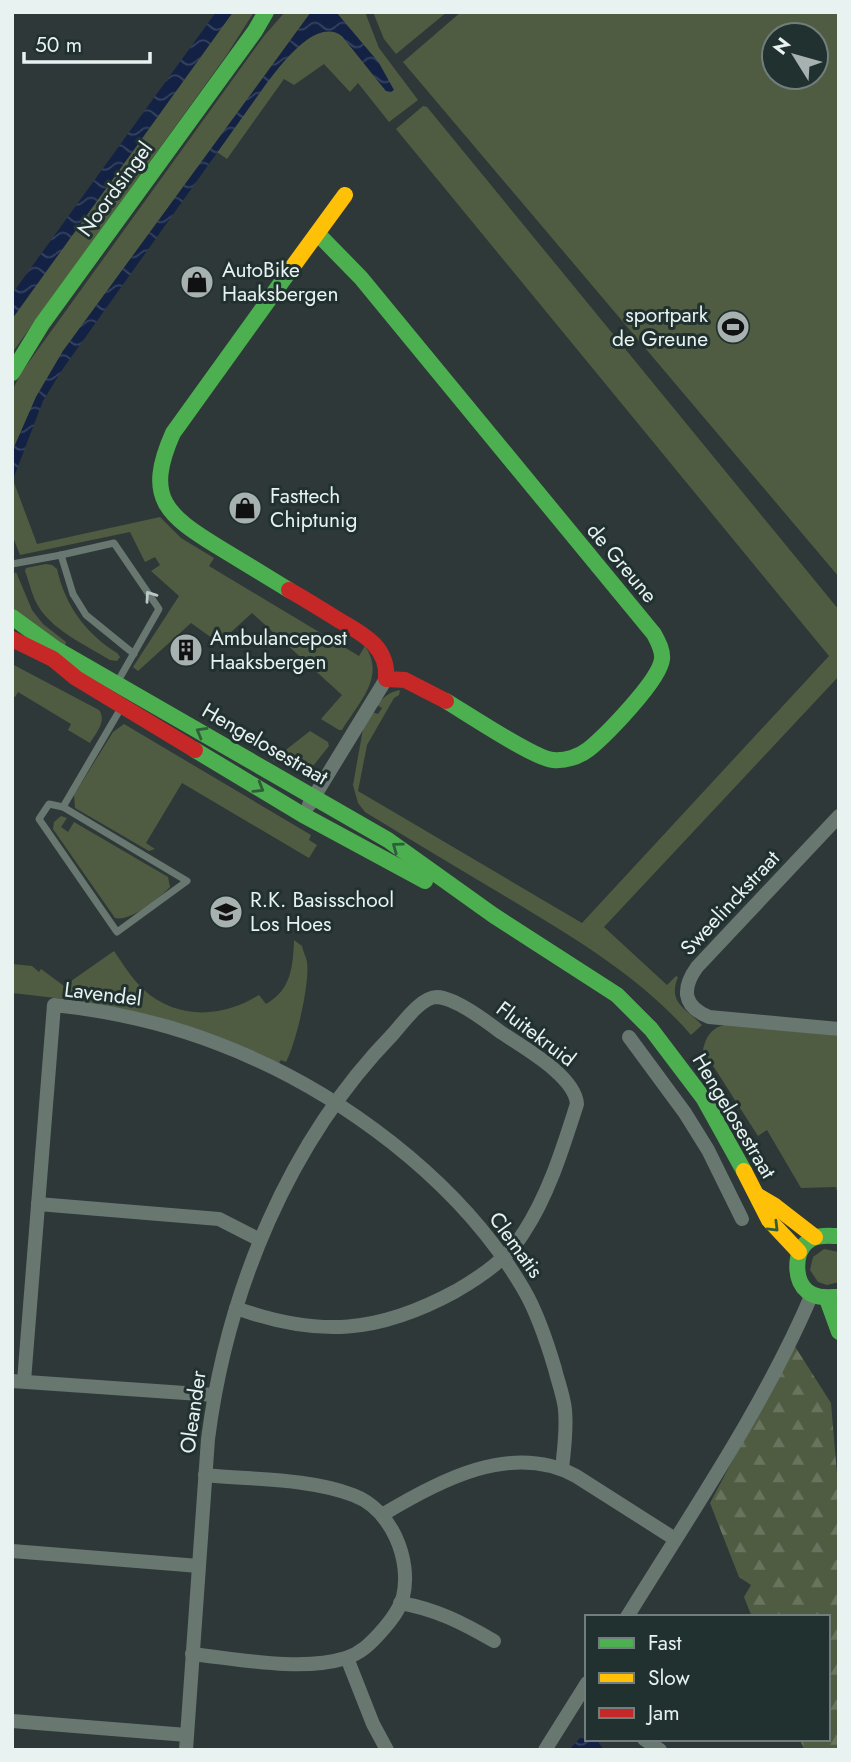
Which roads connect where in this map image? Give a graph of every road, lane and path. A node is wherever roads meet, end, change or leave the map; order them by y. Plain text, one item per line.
1 (267, 12) edge
2 (275, 12) edge
3 (255, 32) junction
4 (345, 195) dead end
5 (318, 234) junction
6 (12, 373) edge
7 (61, 555) junction
8 (12, 564) edge
9 (12, 617) edge
10 (12, 639) edge
11 (134, 654) junction
12 (386, 680) junction
13 (120, 694) junction
14 (314, 796) junction
15 (63, 807) junction
16 (303, 815) junction
17 (839, 817) edge
18 (493, 915) junction
19 (839, 1029) edge
20 (629, 1037) dead end
21 (674, 1057) junction
22 (655, 1073) junction
23 (334, 1104) junction
24 (728, 1190) junction
25 (758, 1196) junction
26 (38, 1204) junction
27 (742, 1219) dead end
28 (839, 1236) edge
29 (815, 1237) junction
30 (260, 1240) junction
31 (799, 1252) junction
32 (502, 1259) junction
33 (826, 1297) edge
34 (236, 1308) junction
35 (839, 1332) edge
36 (18, 1381) edge
37 (214, 1395) junction
38 (562, 1469) junction
39 (205, 1475) junction
40 (382, 1515) junction
41 (675, 1539) junction
42 (12, 1551) edge
43 (199, 1566) junction
44 (400, 1604) junction
45 (629, 1615) edge
46 (494, 1641) dead end
47 (192, 1654) junction
48 (347, 1658) junction
49 (585, 1693) edge
50 (12, 1721) edge
51 (186, 1742) edge
52 (387, 1750) edge
53 (545, 1750) edge

1 - 3 main road, Noordsingel
2 - 3 main road, Noordsingel
3 - 6 main road, Noordsingel
4 - 5 main road
5 - 12 main road
5 - 12 main road, de Greune
7 - 8 lane
7 - 11 lane
11 -> 7 lane
9 - 13 main road, Hengelosestraat
10 - 13 main road, Hengelosestraat
11 - 13 lane
12 - 14 street
14 -> 13 main road, Hengelosestraat
13 - 15 lane
13 -> 16 main road, Hengelosestraat
14 - 16 street
18 -> 14 main road, Hengelosestraat
15 - 15 lane
16 - 18 main road, Hengelosestraat
17 - 19 street, Sweelinckstraat
18 - 21 main road, Hengelosestraat
20 - 22 street, Hengelosestraat
21 - 22 street, Hengelosestraat
21 - 25 main road, Hengelosestraat
22 - 24 street, Hengelosestraat
23 - 26 street, Lavendel
23 - 30 street, Oleander
23 - 32 street, Clematis
23 - 32 street, Fluitekruid
24 - 25 street, Hengelosestraat
24 - 27 street, Hengelosestraat
25 - 29 main road, Hengelosestraat
25 -> 31 main road, Hengelosestraat
26 - 30 street
26 - 36 street, Lavendel
28 - 29 main road
29 - 31 main road
30 - 34 street, Oleander
31 - 33 main road
32 - 34 street
32 - 38 street, Clematis
33 - 35 main road
33 - 41 street
34 - 37 street, Oleander
36 - 37 street, Lavendel
37 - 39 street, Oleander
38 - 40 street
38 - 41 street
39 - 40 street
39 - 43 street, Oleander
40 - 44 street
41 - 45 street
42 - 43 street
43 - 47 street, Oleander
44 - 46 street
44 - 48 street
47 - 48 street
47 - 51 street, Oleander
48 - 52 street
49 - 53 street
50 - 51 street

